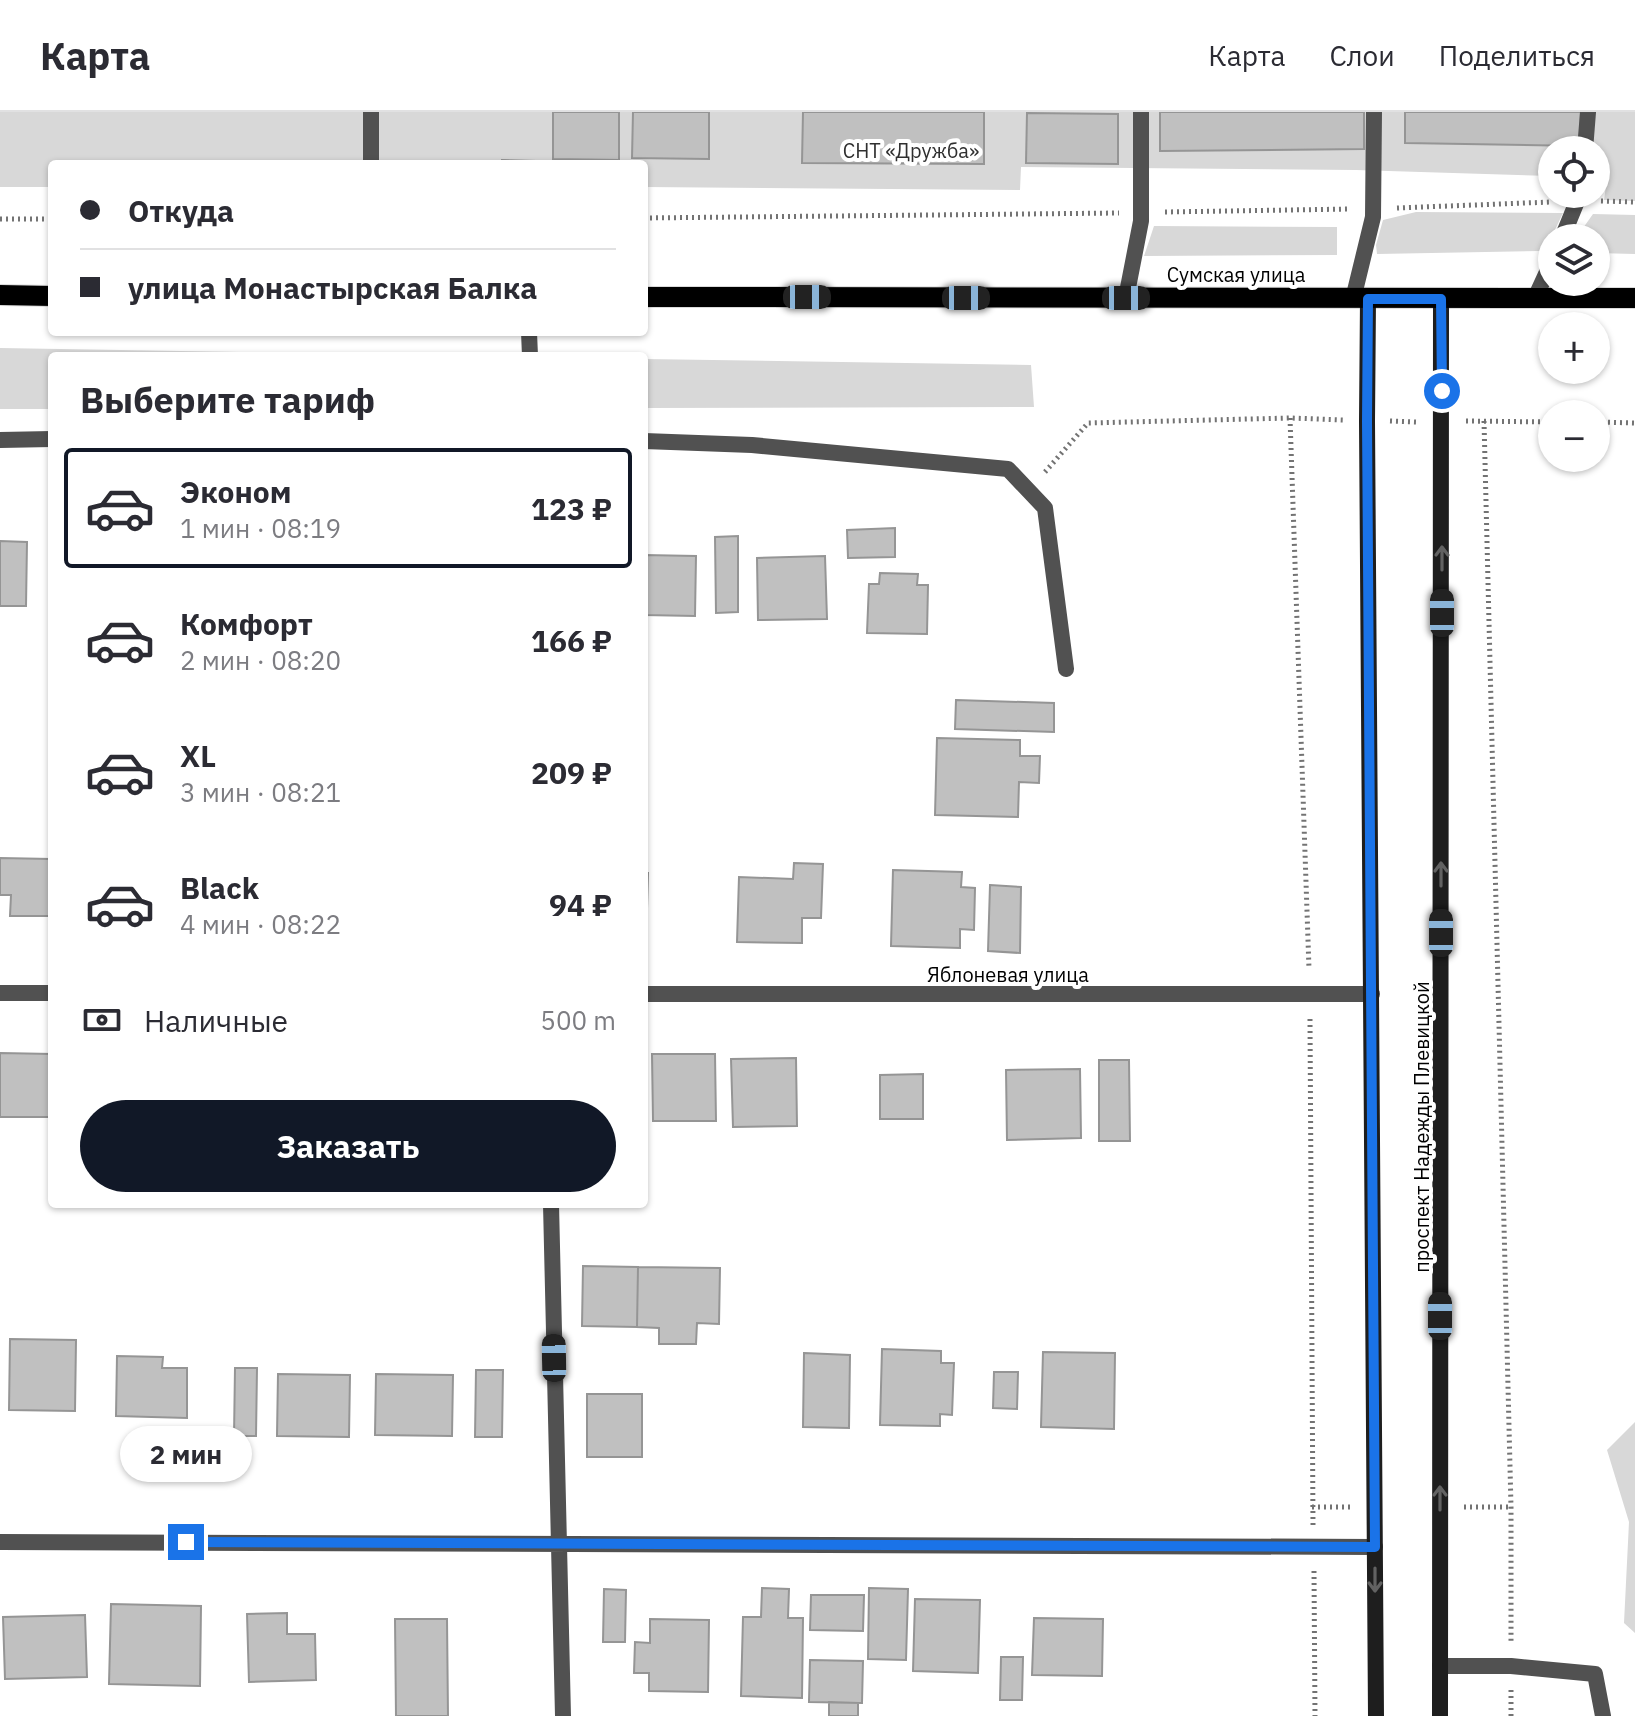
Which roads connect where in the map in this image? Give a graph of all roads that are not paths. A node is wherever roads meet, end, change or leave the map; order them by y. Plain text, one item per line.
1 (371, 112) edge
2 (1141, 112) edge
3 (1374, 112) edge
4 (1588, 115) edge
5 (1586, 136) edge
6 (371, 160) edge
7 (1538, 291) edge
8 (0, 295) edge
9 (48, 296) edge
10 (648, 297) edge
11 (1126, 298) junction
12 (1535, 298) junction
13 (1635, 298) edge
14 (1361, 299) junction
15 (1441, 299) junction
16 (48, 439) edge
17 (0, 440) edge
18 (648, 441) edge
19 (1066, 669) dead end
20 (0, 993) edge
21 (48, 993) edge
22 (648, 994) edge
23 (1372, 994) junction
24 (551, 1208) edge
25 (0, 1542) edge
26 (557, 1542) junction
27 (1375, 1547) junction
28 (1440, 1666) junction
29 (563, 1716) edge
30 (1376, 1716) edge
31 (1440, 1716) edge
32 (1603, 1716) edge

1 - 6 street
2 - 11 street
3 - 14 street
4 - 5 street
7 - 12 street
8 - 9 main road
10 - 11 main road, Сумская улица
11 - 14 main road, Сумская улица
12 - 13 main road, Сумская улица
12 - 15 main road, Сумская улица
14 - 15 main road, Сумская улица
14 - 23 main road
28 -> 15 main road, проспект Надежды Плевицкой
16 - 17 street
18 - 19 street
20 - 21 street
22 - 23 street, Яблоневая улица
23 - 27 main road
24 - 26 street
25 - 26 street
26 - 27 street
26 - 29 street
27 -> 30 main road
28 - 31 main road, проспект Надежды Плевицкой
28 - 32 street

